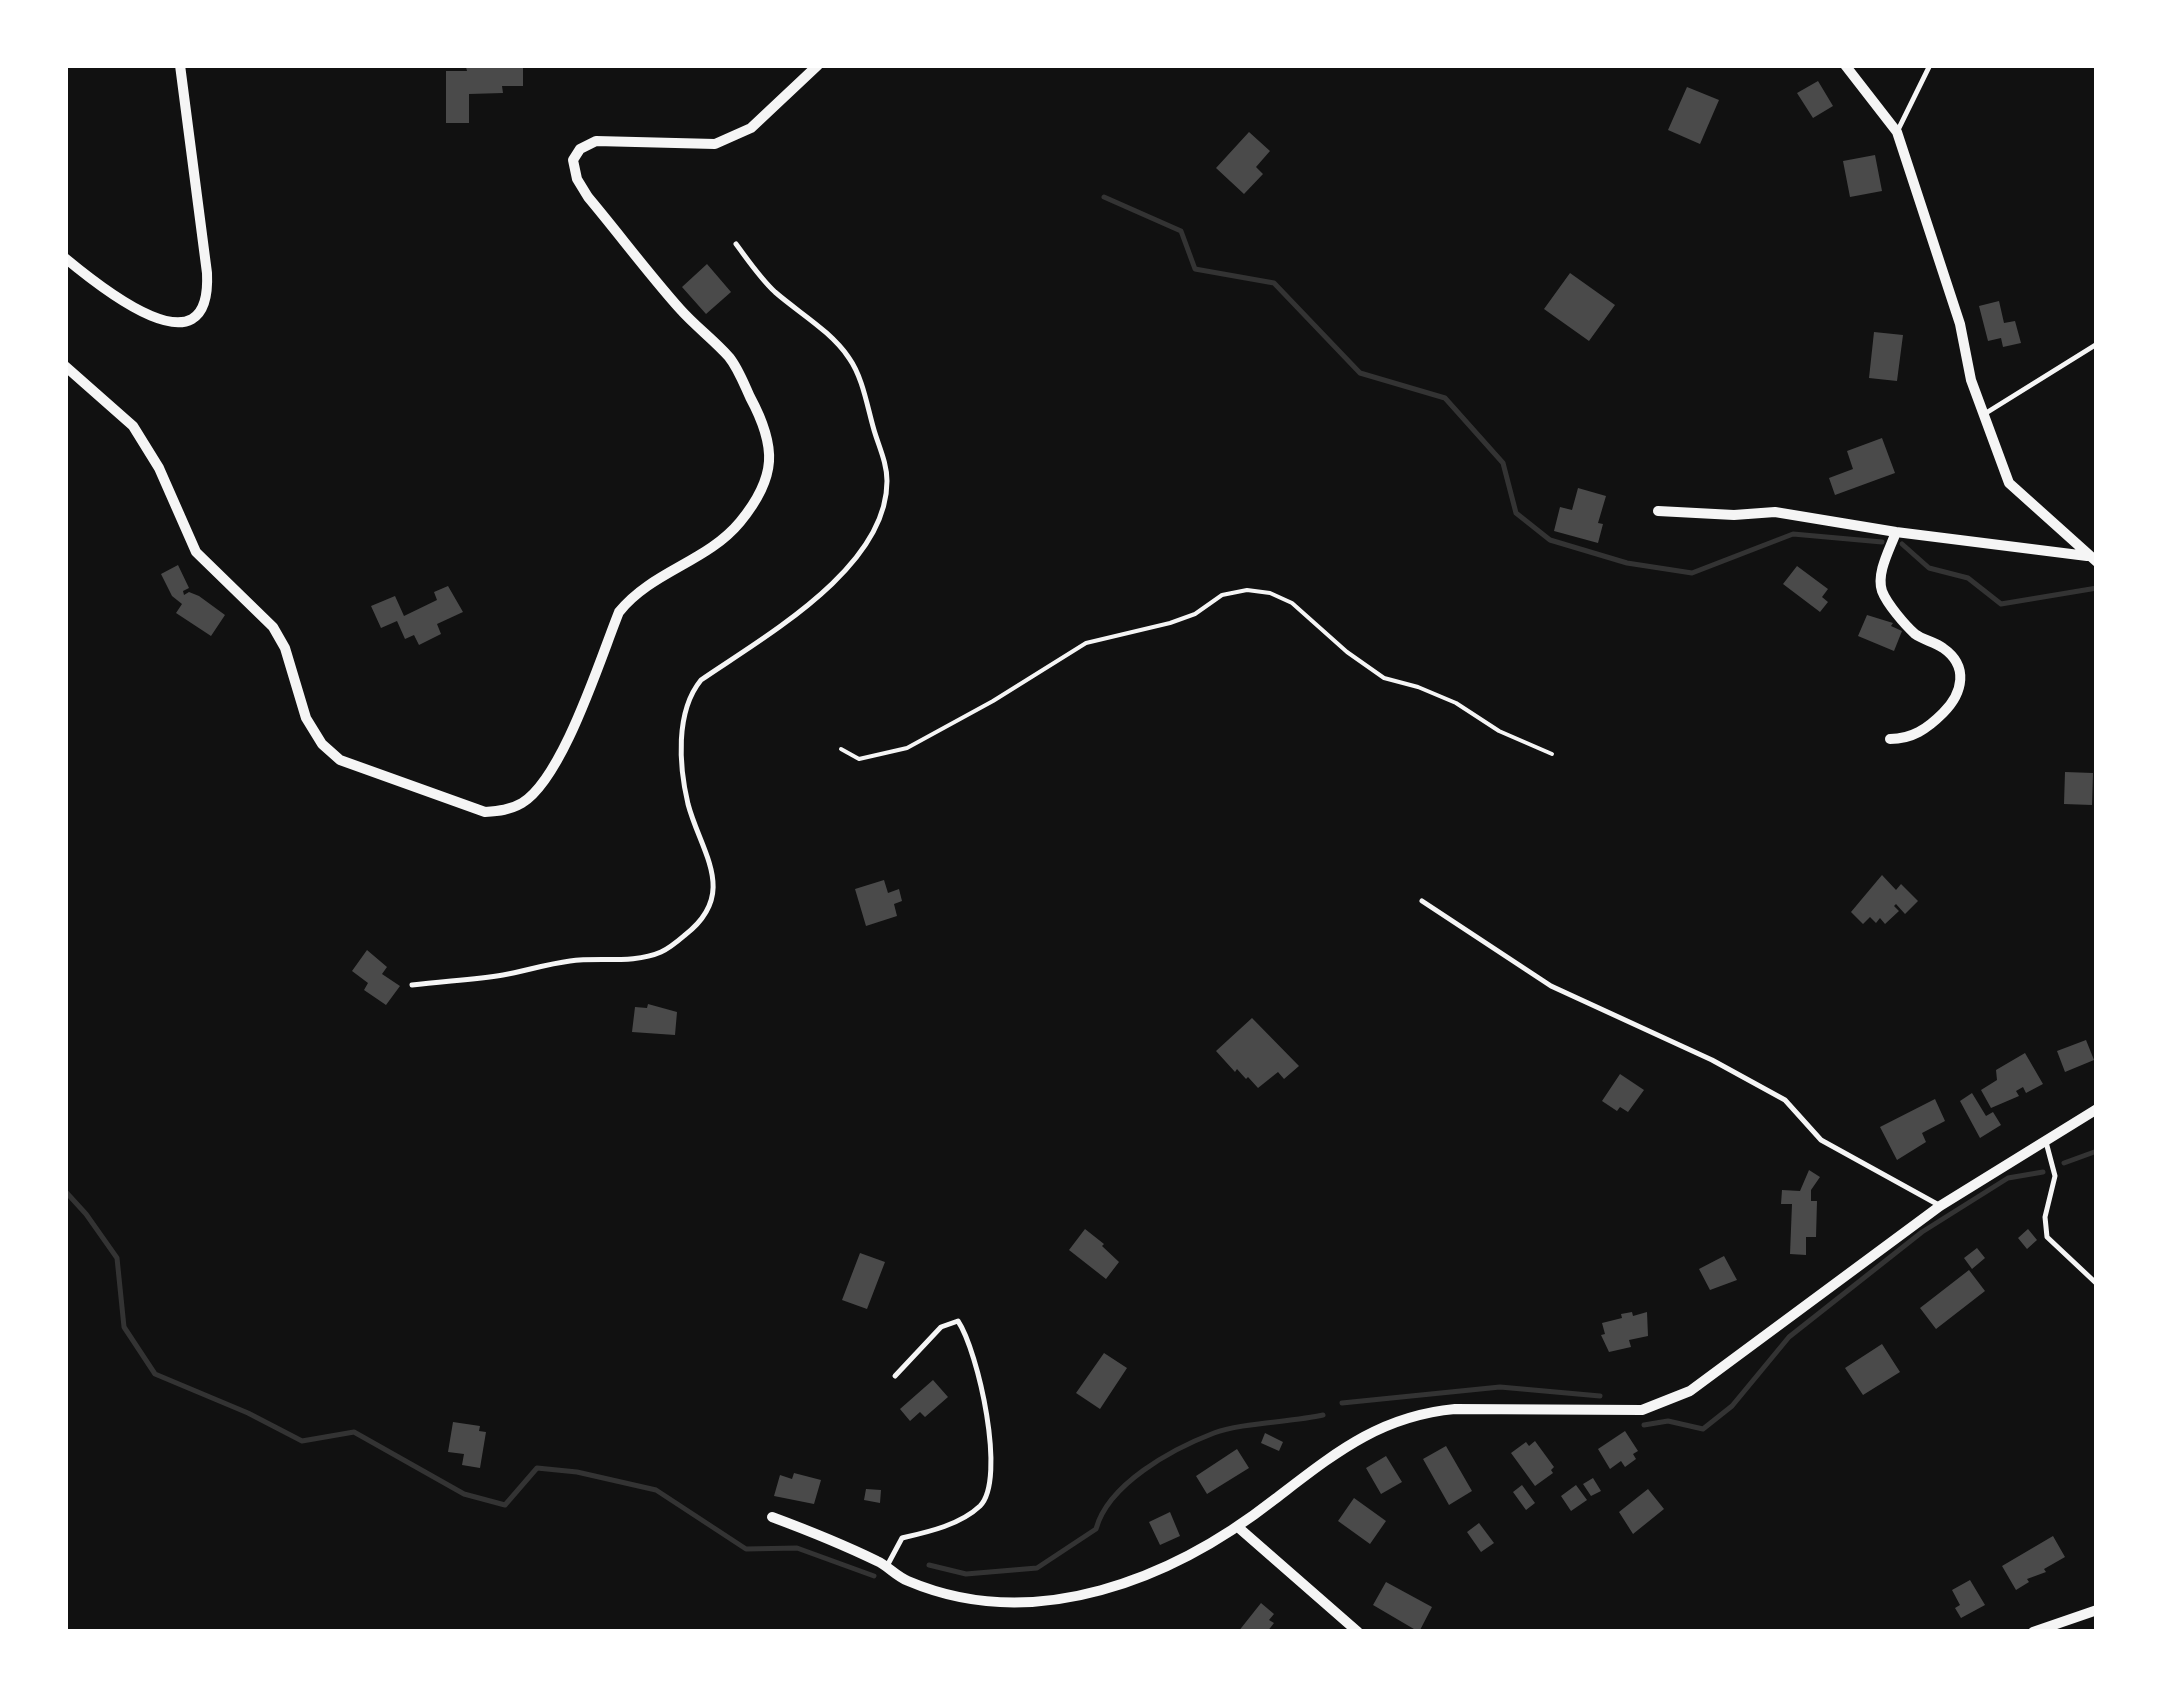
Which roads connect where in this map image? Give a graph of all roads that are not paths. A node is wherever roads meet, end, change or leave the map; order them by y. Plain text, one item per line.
1 (180, 65) edge
2 (818, 65) edge
3 (1845, 65) edge
4 (1930, 65) edge
5 (1897, 132) junction
6 (736, 244) dead end
7 (65, 258) edge
8 (2097, 344) edge
9 (65, 366) edge
10 (1984, 415) junction
11 (1658, 510) dead end
12 (1896, 532) junction
13 (2093, 559) edge
14 (1890, 739) dead end
15 (1422, 901) dead end
16 (412, 985) dead end
17 (2097, 1110) edge
18 (2046, 1140) junction
19 (1940, 1206) junction
20 (2097, 1284) edge
21 (896, 1376) dead end
22 (772, 1516) dead end
23 (1239, 1528) junction
24 (887, 1566) junction
25 (2097, 1610) edge
26 (1358, 1632) edge
27 (2033, 1632) edge

1 - 7 street
2 - 9 street
3 - 5 street
4 - 5 lane
5 - 10 street
6 - 16 lane
8 - 10 lane
10 - 13 street
11 - 12 street
12 - 13 street
12 - 14 street
15 - 19 lane
17 - 18 street
18 - 19 street
18 - 20 lane
19 - 23 street
21 - 24 lane
22 - 24 street
23 - 24 street
23 - 26 street
25 - 27 street

